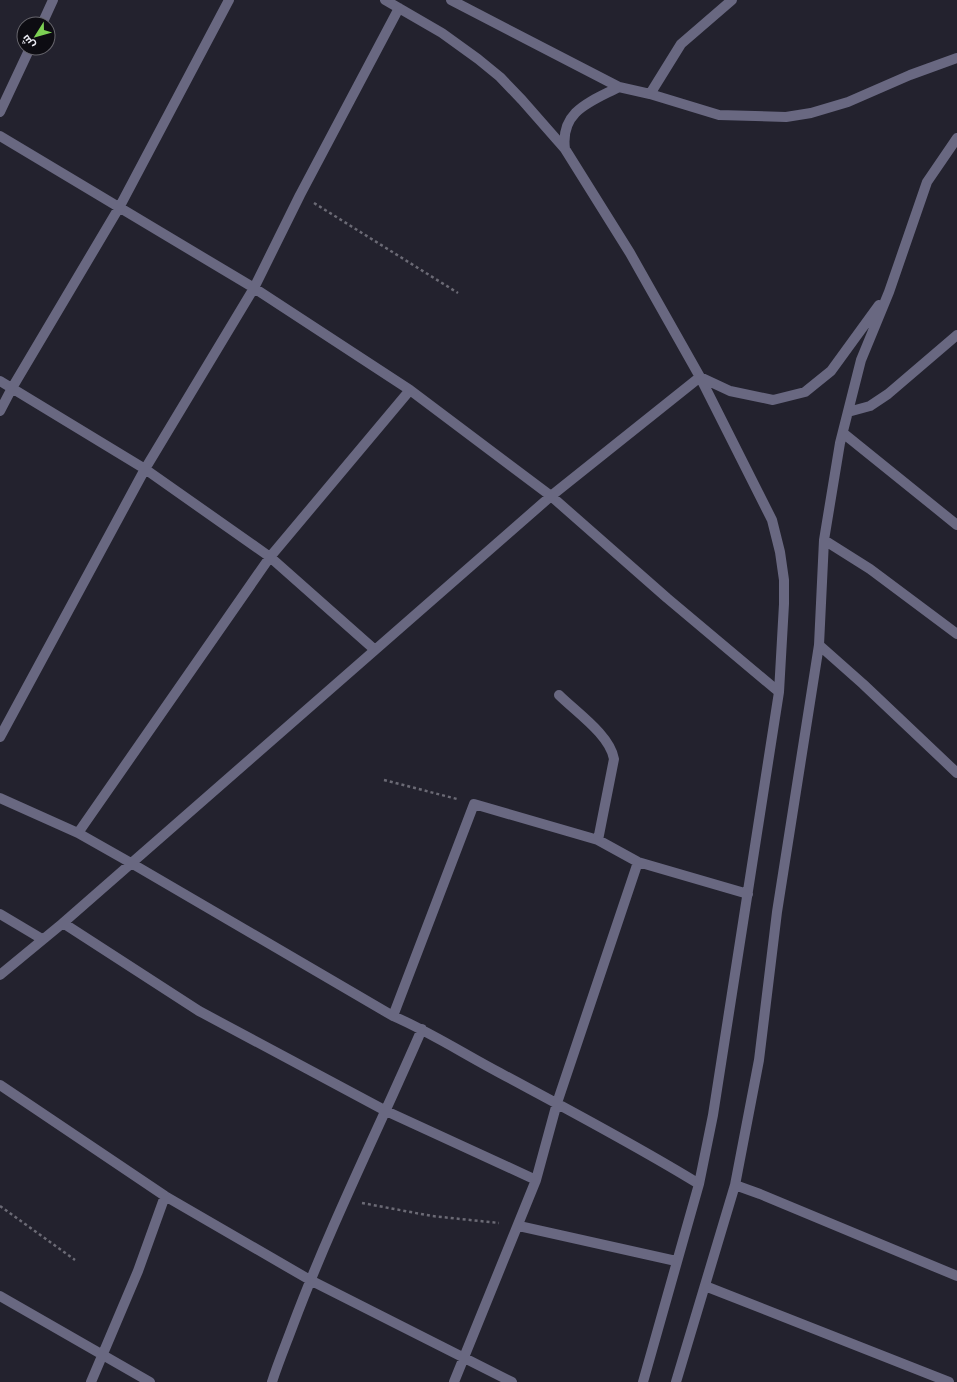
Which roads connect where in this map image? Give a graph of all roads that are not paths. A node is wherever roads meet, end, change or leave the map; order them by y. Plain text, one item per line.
1 (53, 0) edge
2 (230, 0) edge
3 (385, 0) edge
4 (452, 0) edge
5 (732, 0) edge
6 (399, 8) junction
7 (46, 16) edge
8 (26, 56) edge
9 (957, 58) edge
10 (619, 87) junction
11 (650, 94) junction
12 (0, 112) edge
13 (0, 136) edge
14 (956, 140) edge
15 (565, 149) junction
16 (120, 206) junction
17 (254, 288) junction
18 (889, 292) junction
19 (957, 335) edge
20 (700, 377) junction
21 (0, 381) edge
22 (12, 388) junction
23 (410, 390) junction
24 (0, 411) edge
25 (848, 412) junction
26 (843, 433) junction
27 (145, 469) junction
28 (551, 496) junction
29 (957, 524) edge
30 (824, 540) junction
31 (270, 557) junction
32 (957, 633) edge
33 (819, 645) junction
34 (375, 650) junction
35 (779, 692) junction
36 (559, 695) dead end
37 (0, 737) edge
38 (957, 773) edge
39 (0, 798) edge
40 (78, 833) junction
41 (598, 840) junction
42 (638, 862) junction
43 (131, 863) junction
44 (748, 894) junction
45 (0, 914) edge
46 (63, 923) junction
47 (42, 939) junction
48 (0, 975) edge
49 (393, 1016) junction
50 (422, 1028) junction
51 (0, 1085) edge
52 (557, 1103) junction
53 (386, 1111) junction
54 (536, 1180) junction
55 (699, 1184) junction
56 (734, 1185) junction
57 (165, 1196) junction
58 (518, 1226) junction
59 (676, 1262) junction
60 (957, 1276) edge
61 (310, 1280) junction
62 (705, 1286) junction
63 (0, 1296) edge
64 (102, 1355) junction
65 (464, 1357) junction
66 (92, 1382) edge
67 (150, 1382) edge
68 (272, 1382) edge
69 (454, 1382) edge
70 (512, 1382) edge
71 (643, 1382) edge
72 (676, 1382) edge
73 (949, 1382) edge

1 - 7 street
2 - 16 street
3 - 6 street
4 - 10 street
5 - 11 street
6 - 15 street
6 - 17 street
8 - 12 street
9 - 11 street
10 - 11 street
10 - 15 street
13 - 16 street
14 - 18 street
15 - 20 street
16 - 17 street
16 - 22 street
17 - 23 street
17 - 27 street
18 - 20 street
18 - 25 street
19 - 25 street
20 - 28 street
20 - 35 street
21 - 22 street
22 - 24 street
22 - 27 street
23 - 28 street
23 - 31 street
25 - 26 street
26 - 29 street
26 - 30 street
27 - 31 street
27 - 37 street
28 - 34 street
28 - 35 street
30 - 32 street
30 - 33 street
31 - 34 street
31 - 40 street
33 - 38 street
33 - 56 street
34 - 43 street
35 - 44 street
36 - 41 street
39 - 40 street
40 - 43 street
41 - 42 street
41 - 49 street
42 - 44 street
42 - 52 street
43 - 46 street
43 - 49 street
44 - 55 street
45 - 47 street
46 - 47 street
46 - 53 street
47 - 48 street
49 - 50 street
50 - 52 street
50 - 53 street
51 - 57 street
52 - 54 street
52 - 55 street
53 - 54 street
53 - 61 street
54 - 58 street
55 - 59 street
56 - 60 street
56 - 62 street
57 - 61 street
57 - 64 street
58 - 59 street
58 - 65 street
59 - 71 street
61 - 65 street
61 - 68 street
62 - 72 street
62 - 73 street
63 - 64 street
64 - 66 street
64 - 67 street
65 - 69 street
65 - 70 street

